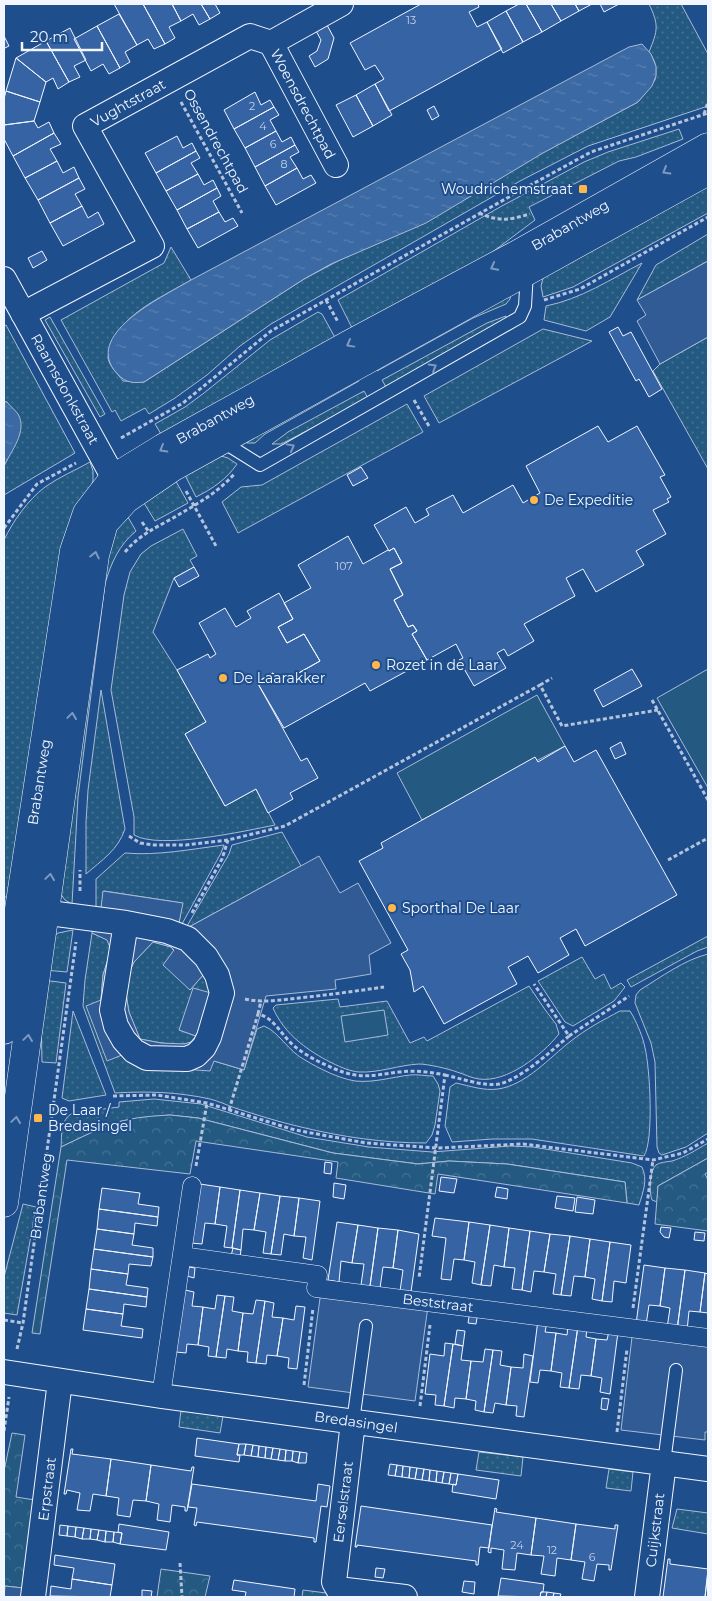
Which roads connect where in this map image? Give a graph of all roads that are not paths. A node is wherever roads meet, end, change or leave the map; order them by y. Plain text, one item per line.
1 (341, 4) edge
2 (271, 43) junction
3 (708, 146) edge
4 (336, 165) dead end
5 (708, 171) edge
6 (523, 263) junction
7 (4, 279) edge
8 (22, 314) junction
9 (216, 432) junction
10 (120, 489) junction
11 (32, 911) junction
12 (126, 923) junction
13 (4, 1030) edge
14 (192, 1186) road end
15 (4, 1202) edge
16 (182, 1256) junction
17 (366, 1326) dead end
18 (708, 1338) edge
19 (676, 1370) dead end
20 (4, 1372) edge
21 (60, 1381) junction
22 (161, 1396) junction
23 (353, 1422) junction
24 (664, 1463) junction
25 (708, 1469) edge
26 (361, 1595) edge
27 (34, 1597) edge
28 (405, 1597) edge
29 (647, 1597) edge

1 - 2 street
2 - 4 street, Woensdrechtpad
2 - 8 street, Vughtstraat
3 -> 6 street, Brabantweg
5 - 6 street, Brabantweg
6 - 9 street, Brabantweg
9 -> 6 lane
7 - 8 street, Raamsdonkstraat
8 - 10 street, Raamsdonkstraat
9 - 10 street, Brabantweg
10 - 11 street, Brabantweg
11 - 12 street
11 - 13 street, Brabantweg
15 -> 11 street, Brabantweg
12 - 12 street
14 - 16 street
16 - 18 street, Beststraat
16 - 22 street
17 - 23 lane
19 - 24 lane
20 - 21 street, Bredasingel
21 - 22 street, Bredasingel
21 - 27 street, Erpstraat
22 - 23 street, Bredasingel
23 - 24 street, Bredasingel
23 - 26 street, Eerselstraat
24 - 25 street, Bredasingel
24 - 29 street, Cuijkstraat
26 - 28 street

